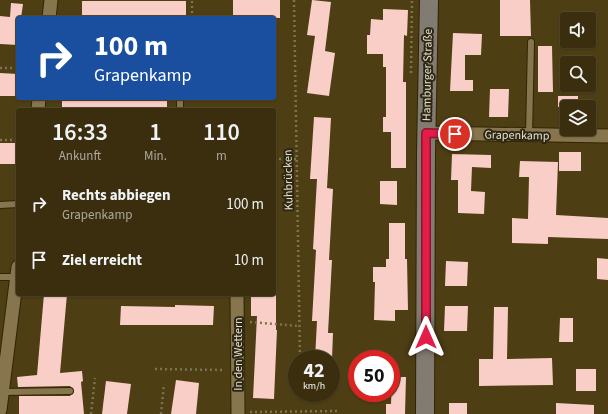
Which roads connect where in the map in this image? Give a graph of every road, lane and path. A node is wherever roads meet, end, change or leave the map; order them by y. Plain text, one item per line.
1 (51, 0) edge
2 (192, 0) edge
3 (294, 0) edge
4 (429, 0) edge
5 (49, 16) edge
6 (192, 16) edge
7 (531, 42) dead end
8 (0, 68) edge
9 (16, 68) edge
10 (426, 133) junction
11 (528, 135) junction
12 (608, 136) edge
13 (0, 140) edge
14 (16, 140) edge
15 (276, 159) edge
16 (296, 159) junction
17 (16, 204) edge
18 (0, 205) edge
19 (16, 272) edge
20 (0, 277) edge
21 (16, 280) edge
22 (237, 296) edge
23 (238, 322) junction
24 (299, 326) junction
25 (300, 350) edge
26 (155, 369) dead end
27 (237, 371) junction
28 (95, 378) dead end
29 (164, 384) dead end
30 (70, 391) dead end
31 (2, 392) junction
32 (0, 410) edge
33 (338, 411) dead end
34 (238, 413) edge
35 (91, 414) edge
36 (161, 414) edge
37 (425, 414) edge

1 - 5 street
2 - 6 path
3 - 16 path, Kuhbrücken
4 - 10 main road, Hamburger Straße
7 - 11 lane
8 - 9 path
10 - 11 street, Grapenkamp
10 - 37 main road, Hamburger Straße
11 - 12 street, Grapenkamp
13 - 14 path
15 - 16 path
16 - 24 path, Kuhbrücken
17 - 18 lane
19 - 20 lane
21 - 31 street
22 - 23 street, In den Wettern
23 - 24 path
23 - 27 street, In den Wettern
24 - 25 path, Kuhbrücken
26 - 27 path
27 - 34 street, In den Wettern
28 - 35 path
29 - 36 path
30 - 31 lane
31 - 32 street
33 - 34 path

